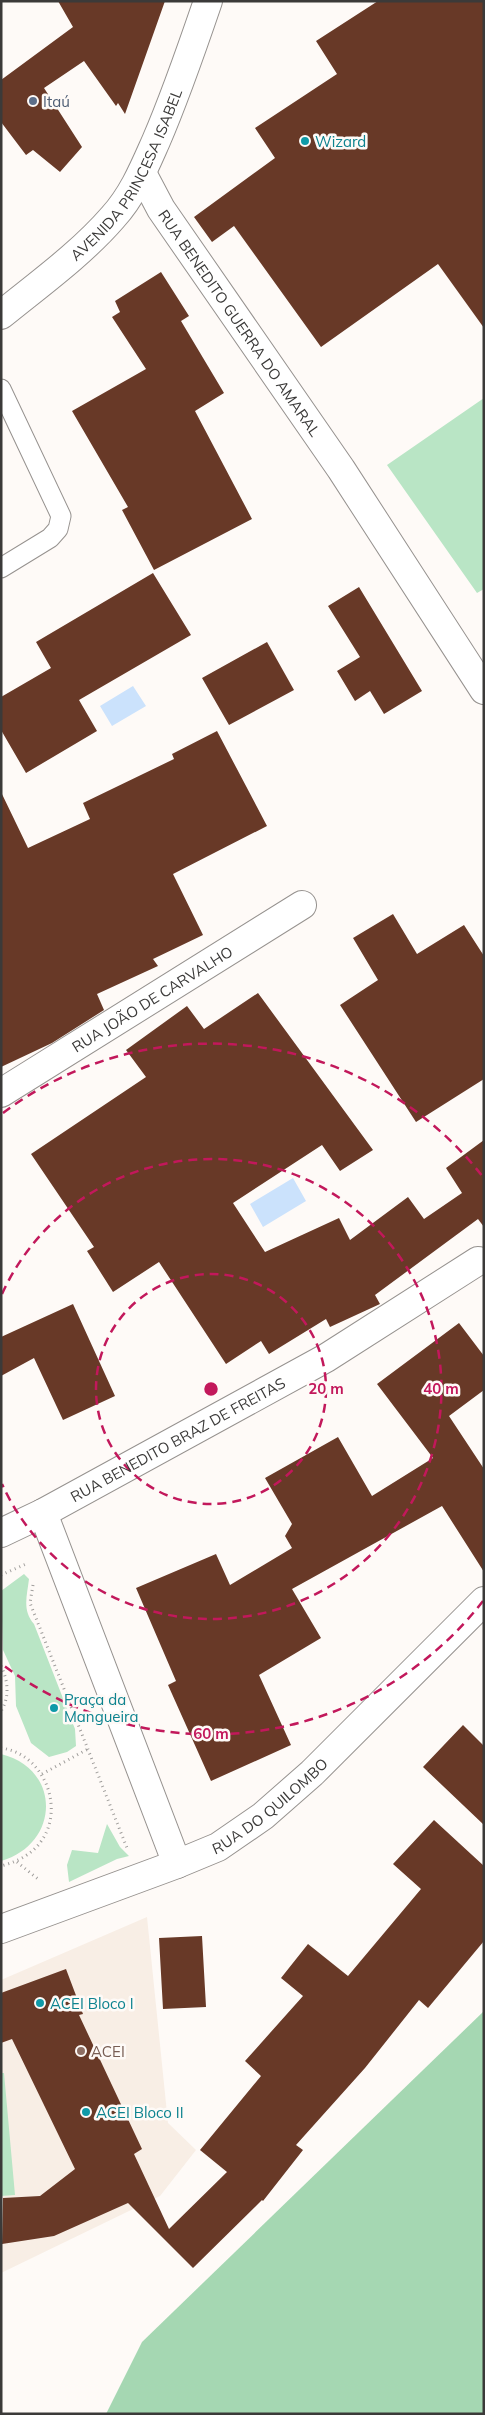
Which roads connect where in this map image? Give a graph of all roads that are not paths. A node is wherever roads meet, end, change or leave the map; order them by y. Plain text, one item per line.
1 (208, 1) edge
2 (142, 173) junction
3 (1, 315) edge
4 (1, 389) edge
5 (1, 568) edge
6 (484, 690) edge
7 (302, 905) dead end
8 (1, 1092) edge
9 (478, 1261) dead end
10 (43, 1513) junction
11 (1, 1532) edge
12 (484, 1601) edge
13 (177, 1864) junction
14 (1, 1929) edge

1 - 2 street, AVENIDA PRINCESA ISABEL
2 - 3 street, AVENIDA PRINCESA ISABEL
2 - 6 street, RUA BENEDITO GUERRA DO AMARAL
4 - 5 lane
7 - 8 street, RUA JOÃO DE CARVALHO
9 - 10 street, RUA BENEDITO BRAZ DE FREITAS
10 - 11 street, RUA BENEDITO BRAZ DE FREITAS
10 - 13 street
12 - 13 street, RUA DO QUILOMBO
13 - 14 street, RUA DO QUILOMBO

